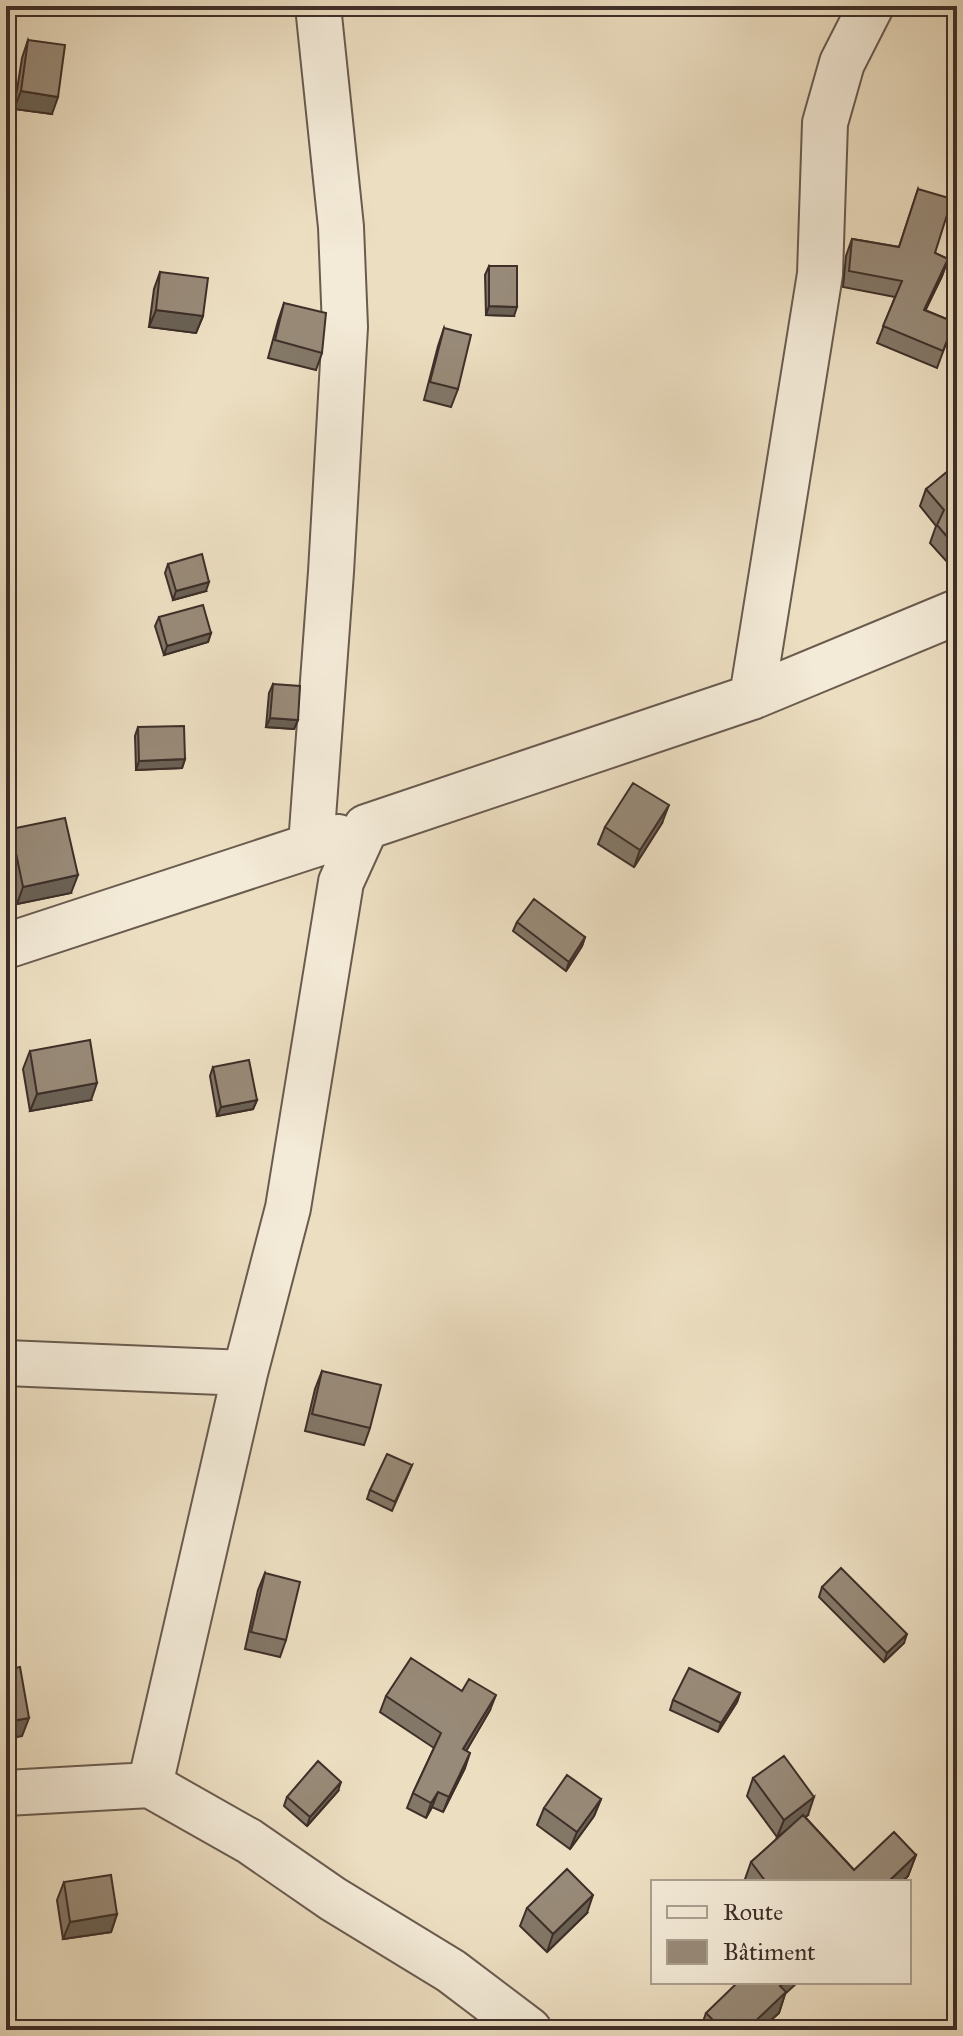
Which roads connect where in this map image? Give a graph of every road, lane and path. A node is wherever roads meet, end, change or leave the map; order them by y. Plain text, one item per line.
1 (318, 6) edge
2 (871, 6) edge
3 (957, 612) edge
4 (752, 697) junction
5 (366, 827) junction
6 (311, 845) junction
7 (6, 946) edge
8 (6, 1363) edge
9 (245, 1373) junction
10 (150, 1785) junction
11 (6, 1793) edge
12 (529, 2030) edge

1 - 6 street
2 - 4 street
3 - 4 street
4 - 5 street
5 - 6 street
5 - 9 street
6 - 7 street
8 - 9 street
9 - 10 street
10 - 11 street
10 - 12 street

